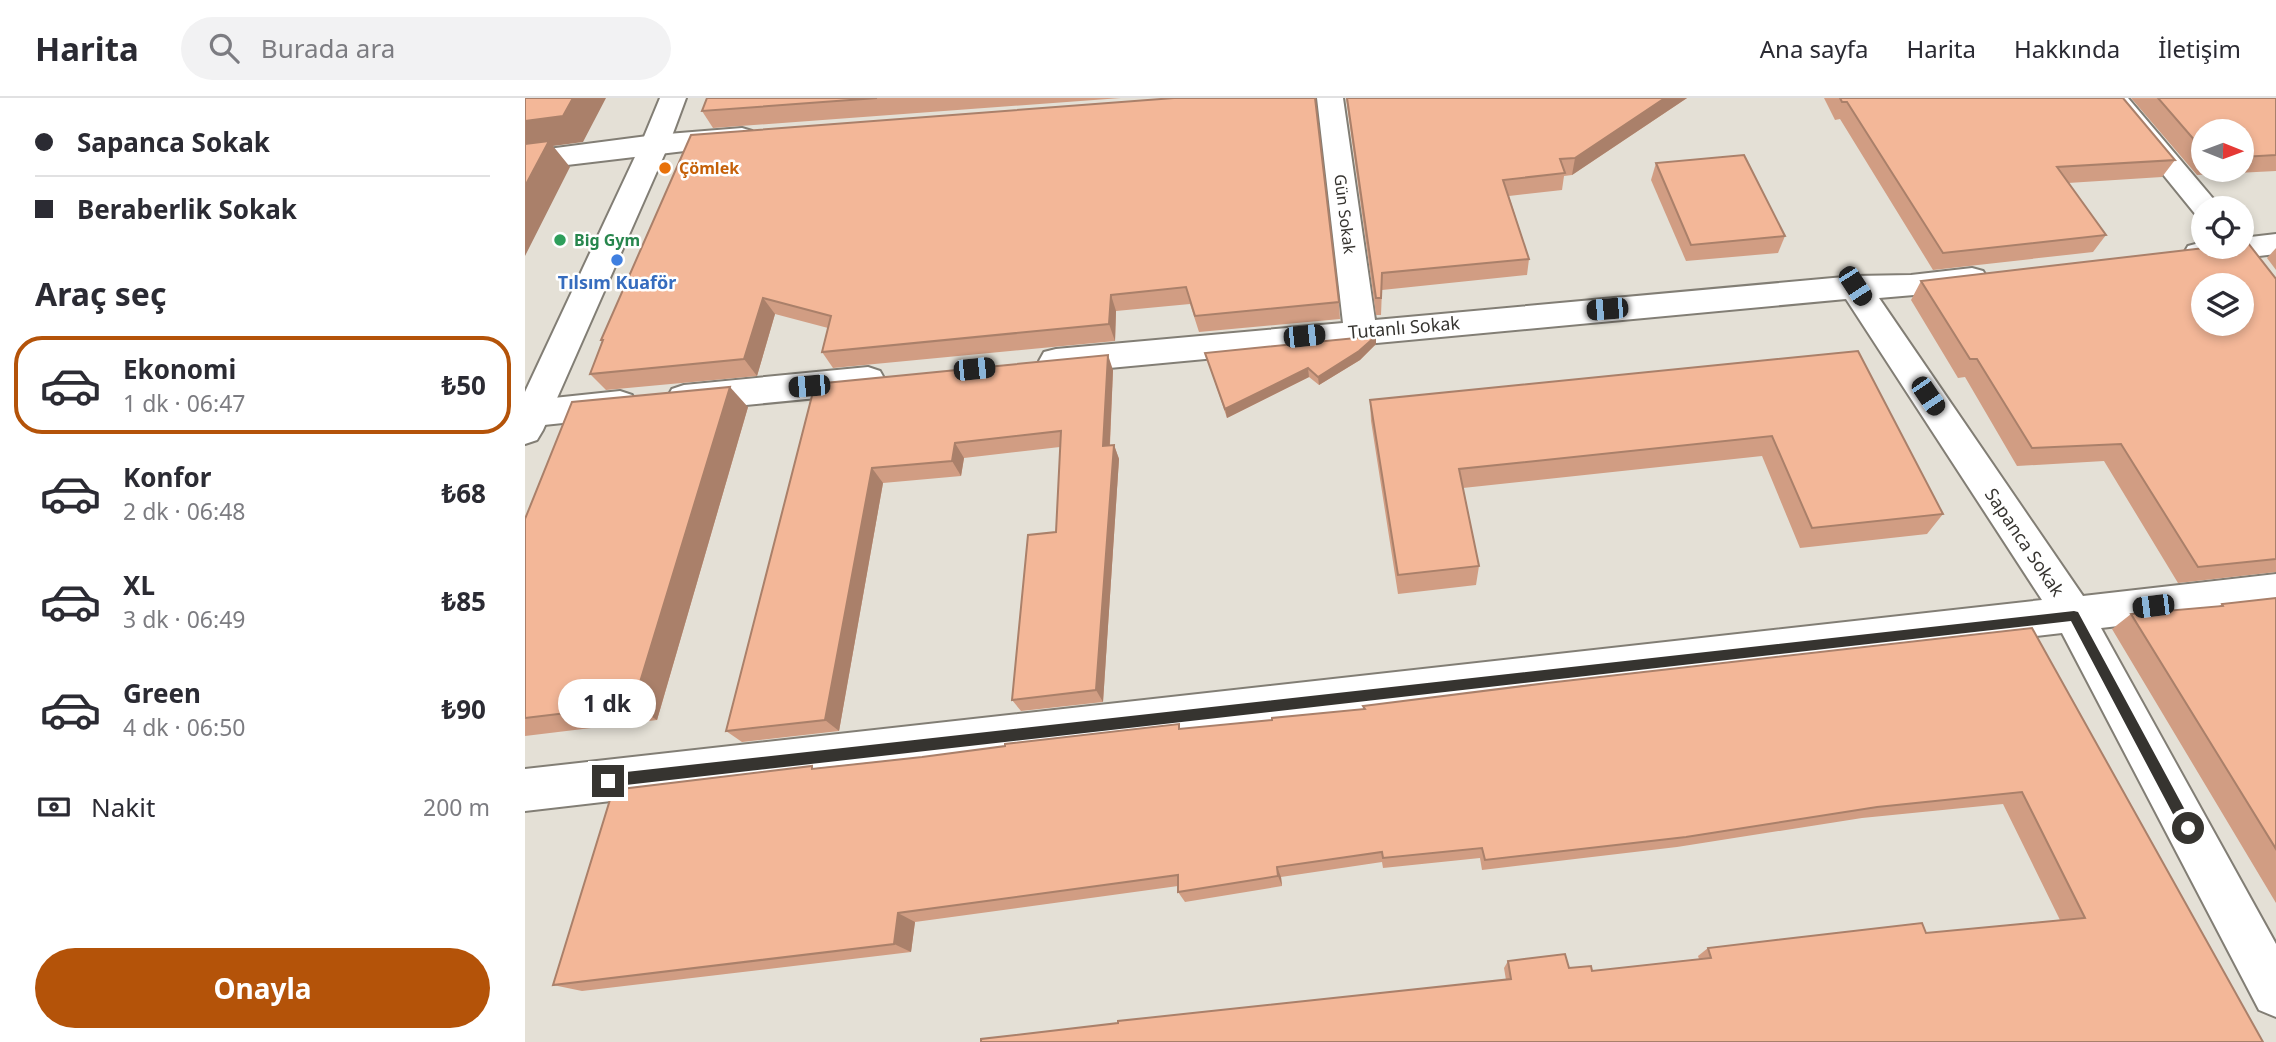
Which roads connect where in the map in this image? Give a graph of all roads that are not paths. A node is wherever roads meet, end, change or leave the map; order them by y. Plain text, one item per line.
1 (673, 98) edge
2 (1330, 98) edge
3 (2114, 98) edge
4 (766, 136) edge
5 (655, 144) junction
6 (525, 161) edge
7 (2196, 196) edge
8 (2276, 244) edge
9 (2254, 246) edge
10 (2191, 254) edge
11 (2172, 256) edge
12 (2248, 259) edge
13 (2007, 275) edge
14 (2262, 277) edge
15 (1855, 286) junction
16 (1360, 331) junction
17 (1029, 364) edge
18 (891, 377) edge
19 (528, 419) edge
20 (2276, 591) edge
21 (2074, 616) junction
22 (525, 790) edge
23 (2276, 993) edge

1 - 5 street
2 - 16 street, Gün Sokak
3 - 7 street
4 - 5 street
5 - 6 street
5 - 19 street
8 - 9 street
10 - 11 street
12 - 14 street
13 - 15 street, Tutanlı Sokak
15 - 16 street, Tutanlı Sokak
15 - 21 street, Sapanca Sokak
16 - 17 street, Tutanlı Sokak
18 - 19 street
20 - 21 street
21 - 22 street
21 - 23 street, Sapanca Sokak

